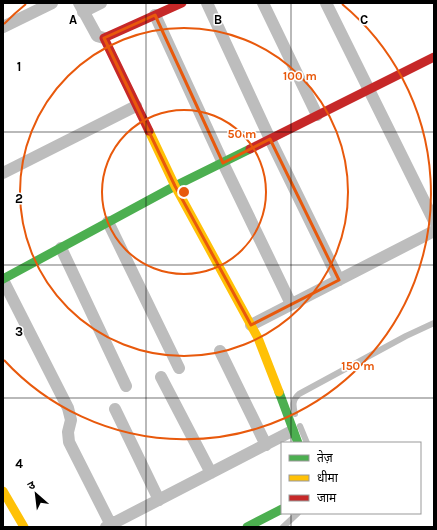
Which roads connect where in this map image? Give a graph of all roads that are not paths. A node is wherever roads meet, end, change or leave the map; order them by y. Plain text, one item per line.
1 (52, 3) edge
2 (101, 3) edge
3 (182, 3) edge
4 (208, 3) edge
5 (263, 3) edge
6 (326, 3) edge
7 (81, 7) edge
8 (155, 15) junction
9 (3, 27) edge
10 (104, 38) junction
11 (434, 58) edge
12 (368, 90) junction
13 (136, 106) junction
14 (317, 115) junction
15 (270, 139) junction
16 (223, 163) junction
17 (3, 173) edge
18 (175, 186) junction
19 (434, 221) edge
20 (108, 222) junction
21 (434, 231) edge
22 (61, 248) junction
23 (3, 279) edge
24 (339, 280) junction
25 (291, 304) junction
26 (434, 323) edge
27 (251, 325) junction
28 (220, 351) dead end
29 (179, 368) dead end
30 (162, 377) dead end
31 (126, 386) dead end
32 (115, 409) dead end
33 (292, 431) junction
34 (298, 442) edge
35 (308, 442) edge
36 (266, 445) junction
37 (211, 473) junction
38 (3, 491) edge
39 (159, 500) junction
40 (281, 510) edge
41 (297, 514) edge
42 (21, 526) edge
43 (108, 526) edge
44 (247, 527) edge
45 (283, 527) edge

1 - 9 street
2 - 7 street
3 - 8 street
4 - 15 street
5 - 14 street
6 - 12 street
7 - 10 street
8 - 10 street
8 - 16 street
10 - 13 street
11 - 12 street
12 - 14 street
12 - 19 street
13 - 17 street
13 - 18 street
14 - 15 street
15 - 16 street
15 - 24 street
16 - 18 street
16 - 25 street
18 - 20 street
18 - 27 street
20 - 22 street
20 - 29 street
21 - 24 street
22 - 23 street
22 - 31 street
23 - 43 street
24 - 25 street
25 - 27 street
26 - 35 lane
27 - 33 street
28 - 36 street
30 - 37 street
32 - 39 street
33 - 34 street
33 - 36 street
36 - 37 street
37 - 39 street
38 - 42 street
39 - 43 street
40 - 44 street
41 - 45 lane

